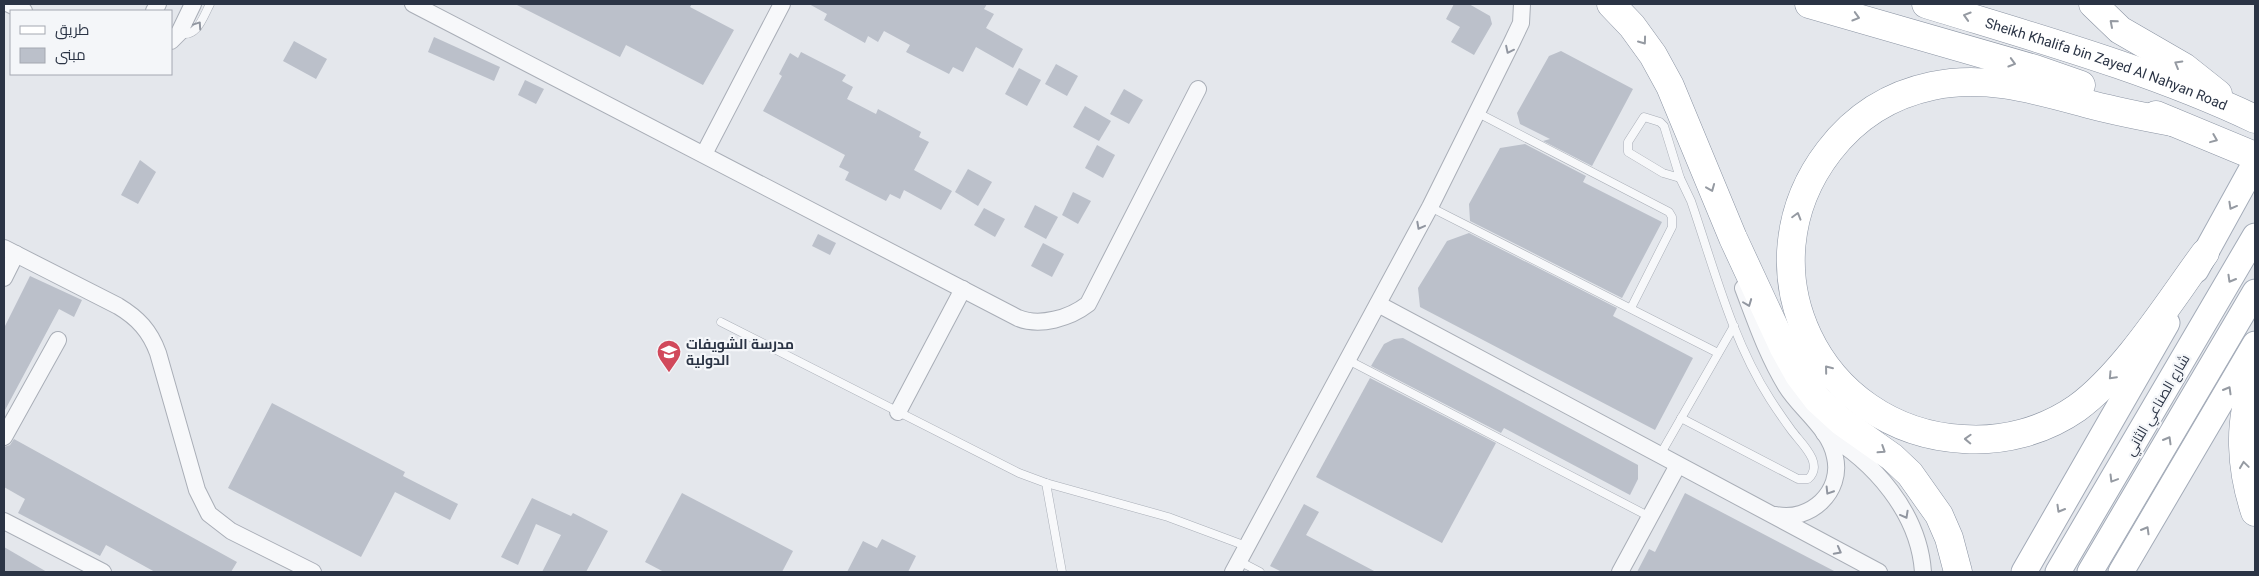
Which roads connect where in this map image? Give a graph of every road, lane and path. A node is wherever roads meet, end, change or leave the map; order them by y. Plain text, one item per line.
1 (9, 4) edge
2 (193, 4) edge
3 (210, 4) edge
4 (413, 4) edge
5 (782, 4) edge
6 (1522, 4) edge
7 (1611, 4) edge
8 (1810, 4) edge
9 (1926, 4) edge
10 (2093, 4) edge
11 (22, 10) edge
12 (175, 37) edge
13 (1198, 89) dead end
14 (2228, 106) junction
15 (1478, 113) junction
16 (2255, 120) edge
17 (2172, 122) junction
18 (704, 154) junction
19 (2255, 156) edge
20 (2255, 163) edge
21 (1680, 178) junction
22 (1430, 207) junction
23 (2255, 236) edge
24 (1733, 238) junction
25 (10, 251) edge
26 (2205, 253) junction
27 (4, 278) edge
28 (963, 289) junction
29 (2255, 292) edge
30 (1378, 304) junction
31 (1631, 308) junction
32 (721, 322) dead end
33 (1734, 326) junction
34 (58, 340) dead end
35 (2255, 344) edge
36 (1718, 354) junction
37 (1348, 360) junction
38 (2255, 379) edge
39 (898, 412) junction
40 (1681, 418) junction
41 (1822, 432) junction
42 (4, 435) edge
43 (1660, 455) junction
44 (1678, 465) junction
45 (1046, 483) junction
46 (1764, 511) junction
47 (2255, 512) edge
48 (1650, 517) junction
49 (4, 521) edge
50 (1246, 546) junction
51 (1236, 567) edge
52 (103, 572) edge
53 (314, 572) edge
54 (1062, 572) edge
55 (1260, 572) edge
56 (1620, 572) edge
57 (1878, 572) edge
58 (1923, 572) edge
59 (1958, 572) edge
60 (2024, 572) edge
61 (2058, 572) edge
62 (2090, 572) edge
63 (2121, 572) edge

1 - 11 street
2 - 12 street
12 -> 3 lane
4 - 18 street
5 - 18 street
6 -> 15 street
7 -> 24 highway
8 -> 17 highway, Sheikh Khalifa bin Zayed Al Nahyan Road
14 -> 9 highway, Sheikh Khalifa bin Zayed Al Nahyan Road
14 -> 10 highway
13 - 28 street
14 - 16 highway, Sheikh Khalifa bin Zayed Al Nahyan Road
15 - 22 street
15 - 31 lane
17 -> 19 highway, Sheikh Khalifa bin Zayed Al Nahyan Road
26 -> 17 highway
18 - 28 street
20 -> 26 main road
21 - 21 lane
21 - 33 lane
22 -> 30 street
22 - 31 lane
23 -> 61 main road, شارع الصناعي الثاني
24 -> 41 street
24 -> 59 highway
25 - 27 street
25 - 53 street
26 -> 60 main road
28 - 39 street
62 -> 29 main road, شارع الصناعي الثاني
30 - 37 street
30 - 43 street
31 - 36 lane
32 - 39 lane
33 - 36 lane
33 - 40 lane
34 - 42 street
63 -> 35 main road
36 - 40 lane
37 - 48 lane
37 - 50 street
47 -> 38 highway
39 - 45 lane
40 - 43 lane
41 -> 46 street
41 -> 58 street
43 - 44 street
44 - 46 street
44 - 48 street
45 - 50 lane
45 - 54 lane
46 -> 57 street
48 - 56 street
49 - 52 street
50 - 51 street
51 - 55 lane

